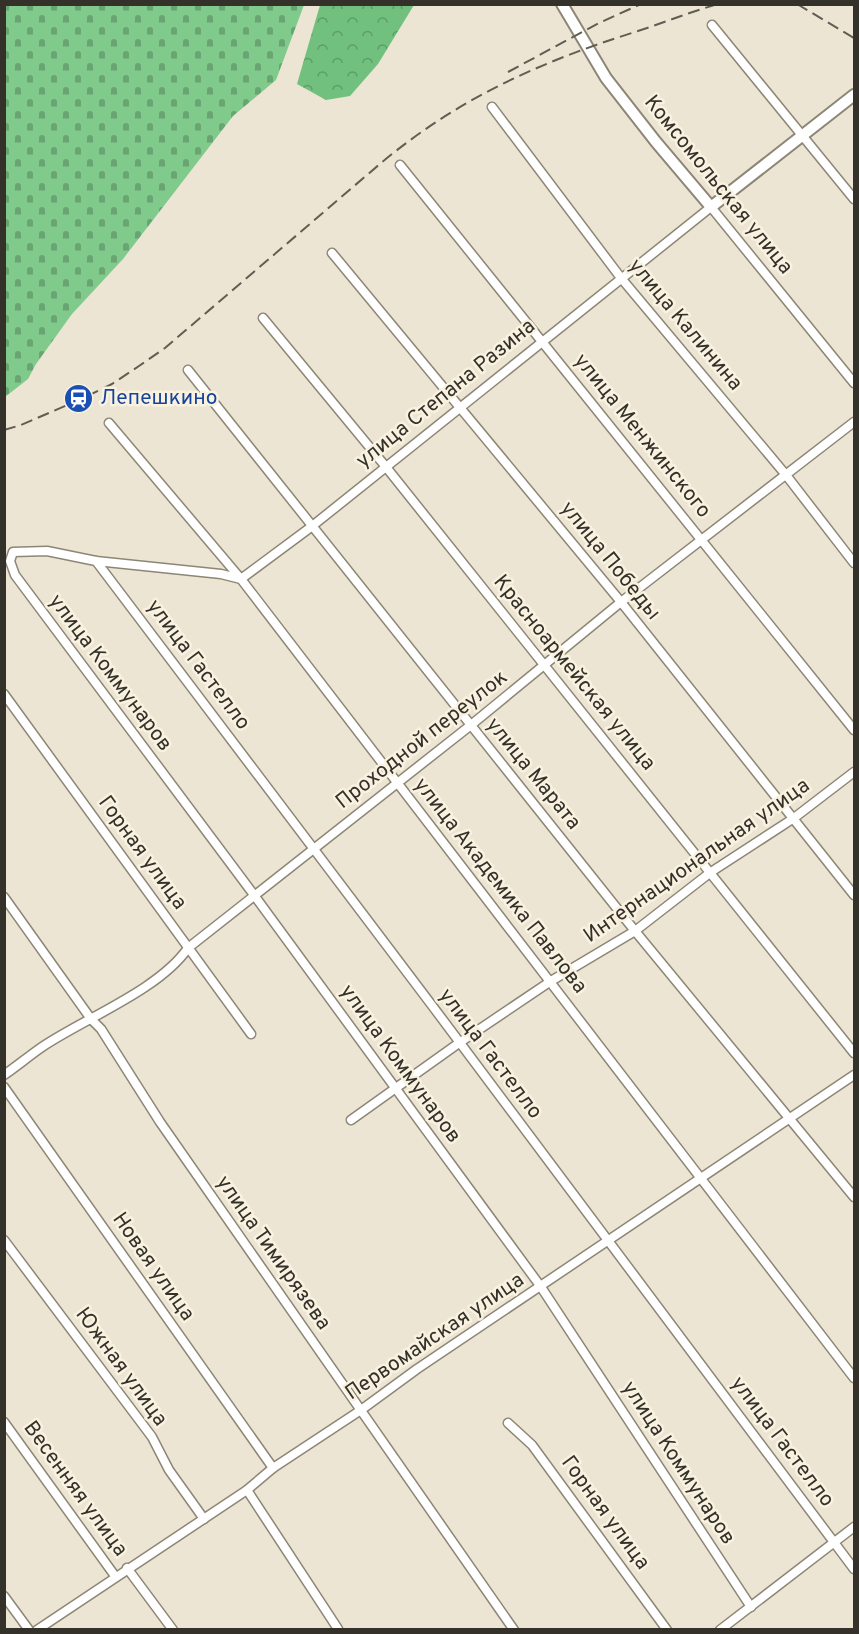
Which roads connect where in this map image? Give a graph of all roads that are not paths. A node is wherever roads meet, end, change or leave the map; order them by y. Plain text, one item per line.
1 (562, 4) edge
2 (712, 25) dead end
3 (855, 94) edge
4 (492, 107) dead end
5 (804, 135) junction
6 (400, 165) dead end
7 (855, 199) edge
8 (711, 207) junction
9 (332, 253) dead end
10 (621, 278) junction
11 (263, 318) dead end
12 (542, 341) junction
13 (188, 370) dead end
14 (855, 383) edge
15 (461, 408) junction
16 (855, 422) edge
17 (109, 423) dead end
18 (386, 467) junction
19 (786, 475) junction
20 (311, 527) junction
21 (701, 539) junction
22 (96, 561) junction
23 (855, 563) edge
24 (241, 579) junction
25 (621, 602) junction
26 (545, 665) junction
27 (4, 694) edge
28 (471, 725) junction
29 (855, 730) edge
30 (855, 771) edge
31 (397, 783) junction
32 (794, 818) junction
33 (315, 848) junction
34 (711, 872) junction
35 (254, 895) junction
36 (855, 895) edge
37 (4, 897) edge
38 (635, 931) junction
39 (188, 948) junction
40 (550, 981) junction
41 (91, 1019) junction
42 (251, 1034) dead end
43 (459, 1043) junction
44 (855, 1053) edge
45 (4, 1075) edge
46 (855, 1075) edge
47 (4, 1087) edge
48 (395, 1088) junction
49 (790, 1119) junction
50 (351, 1120) dead end
51 (702, 1178) junction
52 (855, 1197) edge
53 (4, 1240) edge
54 (609, 1242) junction
55 (541, 1287) junction
56 (855, 1378) edge
57 (361, 1410) junction
58 (4, 1422) edge
59 (508, 1423) dead end
60 (273, 1468) junction
61 (247, 1490) junction
62 (204, 1519) junction
63 (855, 1527) edge
64 (834, 1542) junction
65 (128, 1568) junction
66 (855, 1569) edge
67 (115, 1576) junction
68 (4, 1596) edge
69 (751, 1607) junction
70 (29, 1629) edge
71 (37, 1629) edge
72 (173, 1629) edge
73 (338, 1629) edge
74 (514, 1629) edge
75 (667, 1629) edge
76 (720, 1629) edge

1 - 8 main road, Комсомольская улица
2 - 5 street
3 - 5 main road, улица Степана Разина
4 - 10 street, улица Калинина
5 - 7 street
5 - 8 main road, улица Степана Разина
6 - 12 street, улица Менжинского
8 - 10 street, улица Степана Разина
8 - 14 street, Комсомольская улица
9 - 15 street, улица Победы
10 - 12 street, улица Степана Разина
10 - 19 street, улица Калинина
11 - 18 street, Красноармейская улица
12 - 15 street, улица Степана Разина
12 - 21 street, улица Менжинского
13 - 20 street, улица Марата
15 - 18 street, улица Степана Разина
15 - 25 street, улица Победы
16 - 19 street, Проходной переулок
17 - 24 street, улица Академика Павлова
18 - 20 street, улица Степана Разина
18 - 26 street, Красноармейская улица
19 - 21 street, Проходной переулок
19 - 23 street, улица Калинина
20 - 24 street, улица Степана Разина
20 - 28 street, улица Марата
21 - 25 street, Проходной переулок
21 - 29 street, улица Менжинского
22 - 24 street
22 - 33 street, улица Гастелло
22 - 35 street, улица Коммунаров
24 - 31 street, улица Академика Павлова
25 - 26 street, Проходной переулок
25 - 32 street, улица Победы
26 - 28 street, Проходной переулок
26 - 34 street, Красноармейская улица
27 - 39 street, Горная улица
28 - 31 street, Проходной переулок
28 - 38 street, улица Марата
30 - 32 street, Интернациональная улица
31 - 33 street, Проходной переулок
31 - 40 street, улица Академика Павлова
32 - 34 street, Интернациональная улица
32 - 36 street, улица Победы
33 - 35 street, Проходной переулок
33 - 43 street, улица Гастелло
34 - 38 street, Интернациональная улица
34 - 44 street, Красноармейская улица
35 - 39 street, Проходной переулок
35 - 48 street, улица Коммунаров
37 - 41 street, улица Тимирязева
38 - 40 street, Интернациональная улица
38 - 49 street, улица Марата
39 - 41 street, Проходной переулок
39 - 42 street, Горная улица
40 - 43 street, Интернациональная улица
40 - 51 street, улица Академика Павлова
41 - 45 street, Проходной переулок
41 - 57 street, улица Тимирязева
43 - 48 street, Интернациональная улица
43 - 54 street, улица Гастелло
46 - 49 street, Первомайская улица
47 - 60 street, Новая улица
48 - 50 street, Интернациональная улица
48 - 55 street, улица Коммунаров
49 - 51 street, Первомайская улица
49 - 52 street, улица Марата
51 - 54 street, Первомайская улица
51 - 56 street, улица Академика Павлова
53 - 62 street, Южная улица
54 - 55 street, Первомайская улица
54 - 64 street, улица Гастелло
55 - 57 street, Первомайская улица
55 - 69 street, улица Коммунаров
57 - 60 street, Первомайская улица
57 - 74 street, улица Тимирязева
58 - 67 street, Весенняя улица
59 - 75 street, Горная улица
60 - 61 street, Первомайская улица
61 - 62 street, Первомайская улица
61 - 73 street
62 - 65 street, Первомайская улица
63 - 64 street
64 - 66 street, улица Гастелло
64 - 69 street
65 - 67 street, Первомайская улица
65 - 72 street, Весенняя улица
67 - 71 street, Первомайская улица
68 - 70 street
69 - 76 street

